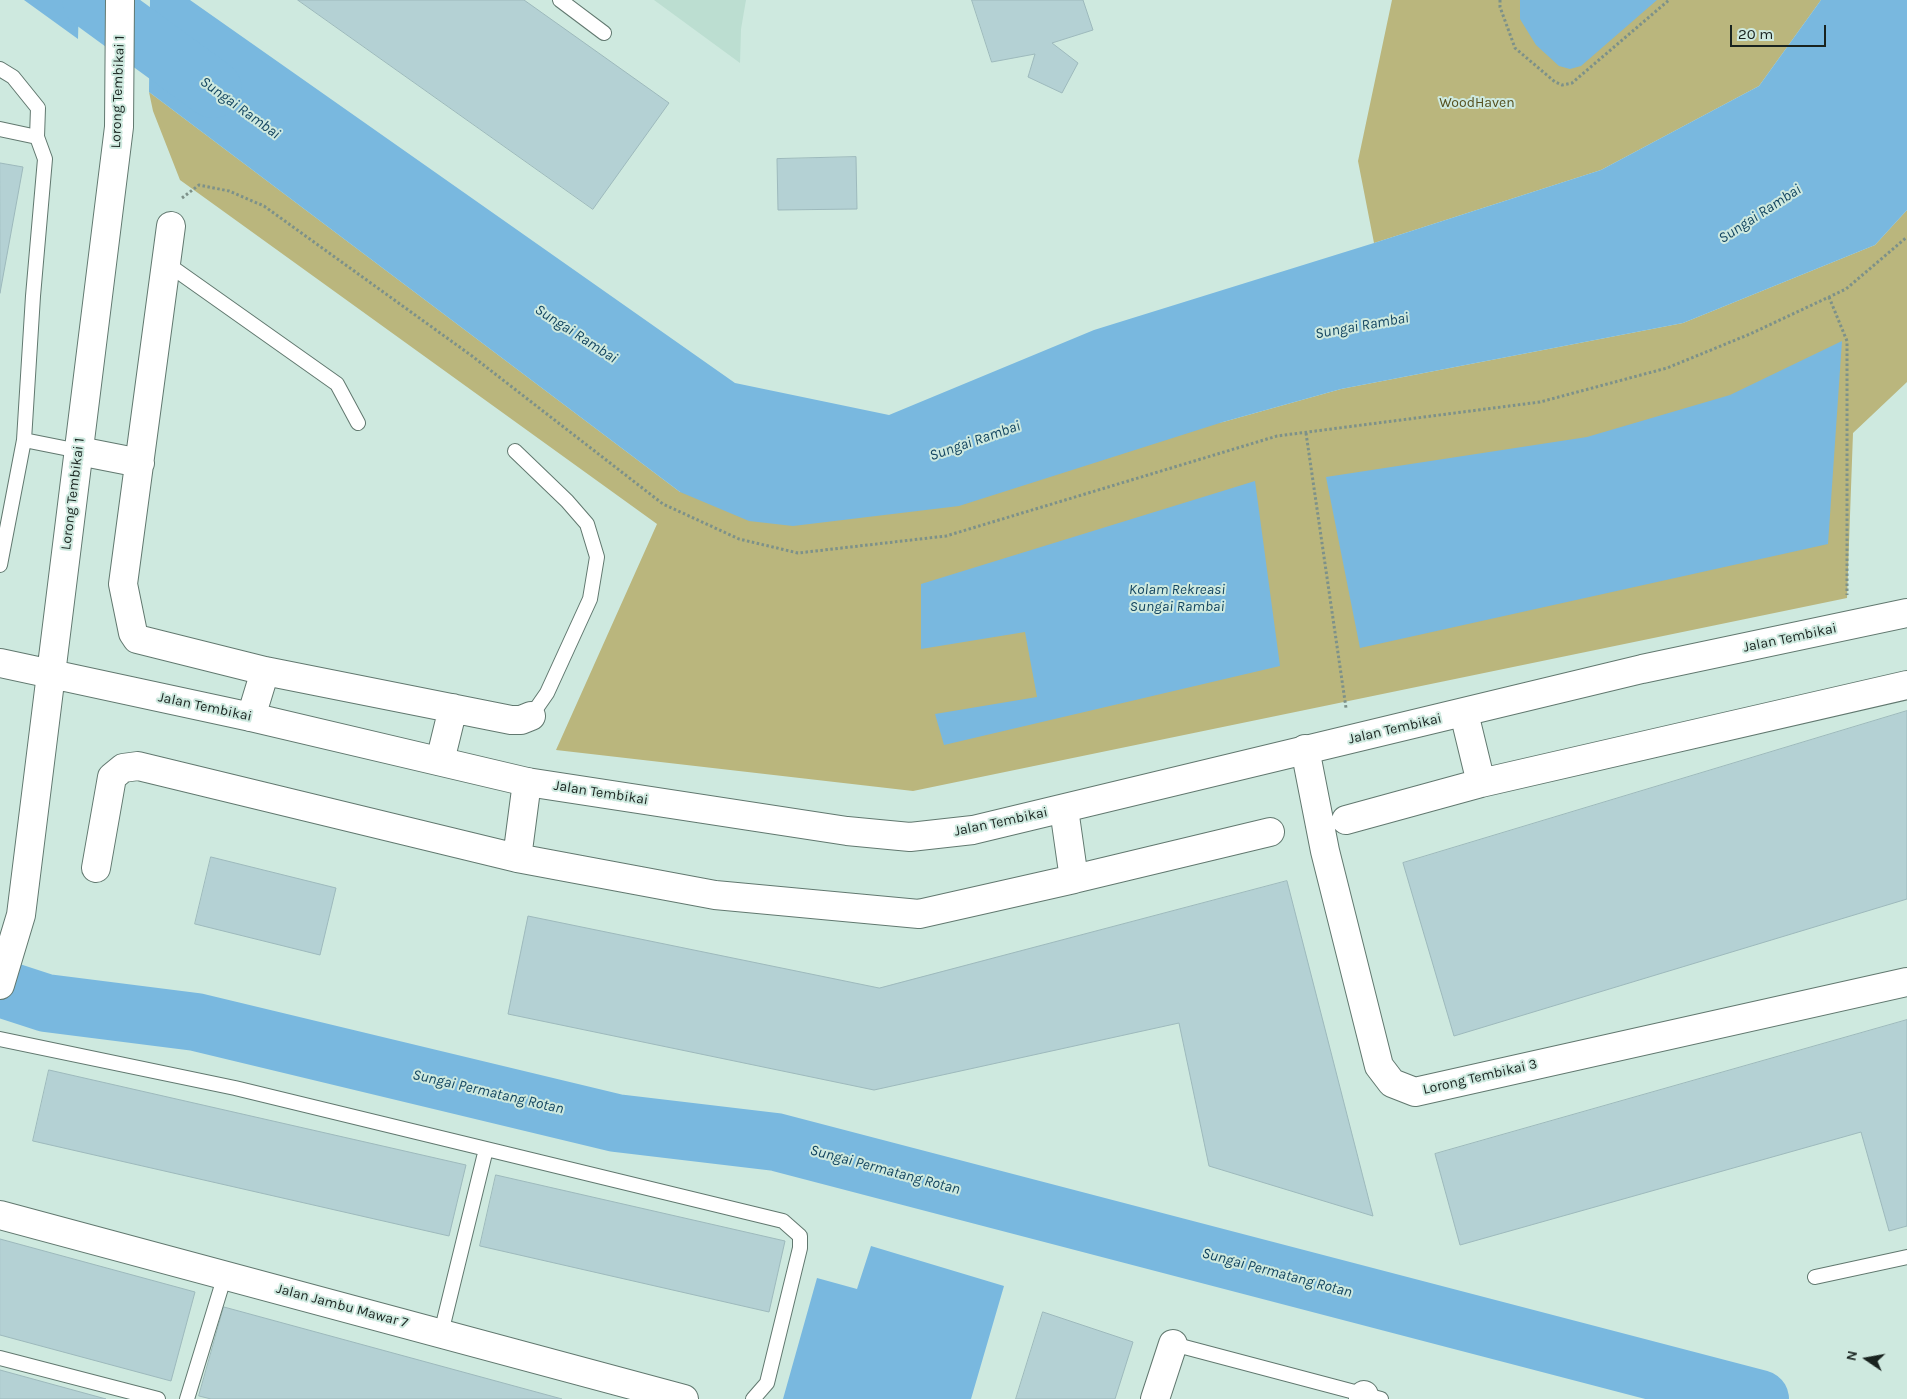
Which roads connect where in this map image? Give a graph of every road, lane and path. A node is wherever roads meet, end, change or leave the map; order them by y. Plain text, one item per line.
1 (120, 0) edge
2 (560, 0) edge
3 (1500, 0) edge
4 (1669, 0) edge
5 (604, 33) dead end
6 (0, 70) edge
7 (0, 129) edge
8 (36, 137) junction
9 (171, 226) joint
10 (1907, 237) edge
11 (166, 263) junction
12 (1829, 297) junction
13 (358, 422) dead end
14 (1306, 432) junction
15 (24, 440) junction
16 (79, 451) junction
17 (515, 451) dead end
18 (140, 463) junction
19 (0, 565) edge
20 (1907, 613) edge
21 (1847, 626) junction
22 (0, 663) edge
23 (265, 671) junction
24 (51, 674) junction
25 (1907, 685) edge
26 (453, 708) junction
27 (1464, 713) junction
28 (531, 716) joint
29 (251, 717) junction
30 (1351, 739) junction
31 (1305, 749) junction
32 (440, 761) junction
33 (528, 782) junction
34 (1481, 783) junction
35 (1064, 808) junction
36 (1346, 820) dead end
37 (1270, 832) dead end
38 (517, 858) junction
39 (96, 868) dead end
40 (1074, 879) junction
41 (1907, 982) edge
42 (0, 985) edge
43 (0, 1039) edge
44 (486, 1149) junction
45 (0, 1215) edge
46 (1907, 1257) edge
47 (226, 1275) junction
48 (1815, 1277) dead end
49 (441, 1333) junction
50 (1173, 1344) joint
51 (0, 1358) edge
52 (1370, 1398) edge
53 (158, 1399) edge
54 (187, 1399) edge
55 (684, 1399) edge
56 (753, 1399) edge
57 (1155, 1399) edge

1 - 16 street, Lorong Tembikai 1
2 - 5 lane
3 - 4 path
6 - 8 lane
7 - 8 lane
8 - 15 lane
9 - 11 street
9 - 14 path
10 - 12 path
11 - 13 lane
11 - 18 street
12 - 14 path
12 - 21 path
14 - 30 path
15 - 16 lane
15 - 19 lane
16 - 18 street
16 - 24 street, Lorong Tembikai 1
17 - 28 lane
18 - 23 street
20 - 21 street, Jalan Tembikai
21 - 27 street, Jalan Tembikai
22 - 24 street, Jalan Tembikai
23 - 26 street
23 - 29 street
24 - 29 street, Jalan Tembikai
24 - 42 street, Lorong Tembikai 1
25 - 34 street
26 - 28 street
26 - 32 street
27 - 30 street, Jalan Tembikai
27 - 34 street
29 - 32 street, Jalan Tembikai
30 - 31 street, Jalan Tembikai
31 - 35 street, Jalan Tembikai
31 - 41 street, Lorong Tembikai 3
32 - 33 street, Jalan Tembikai
33 - 35 street, Jalan Tembikai
33 - 38 street
34 - 36 street
35 - 40 street
37 - 40 street
38 - 39 street
38 - 40 street
43 - 44 lane
44 - 49 lane
44 - 56 lane
45 - 47 street, Jalan Jambu Mawar 7
46 - 48 lane
47 - 49 street, Jalan Jambu Mawar 7
47 - 54 lane
49 - 55 street, Jalan Jambu Mawar 7
50 - 52 lane
50 - 57 street
51 - 53 lane

